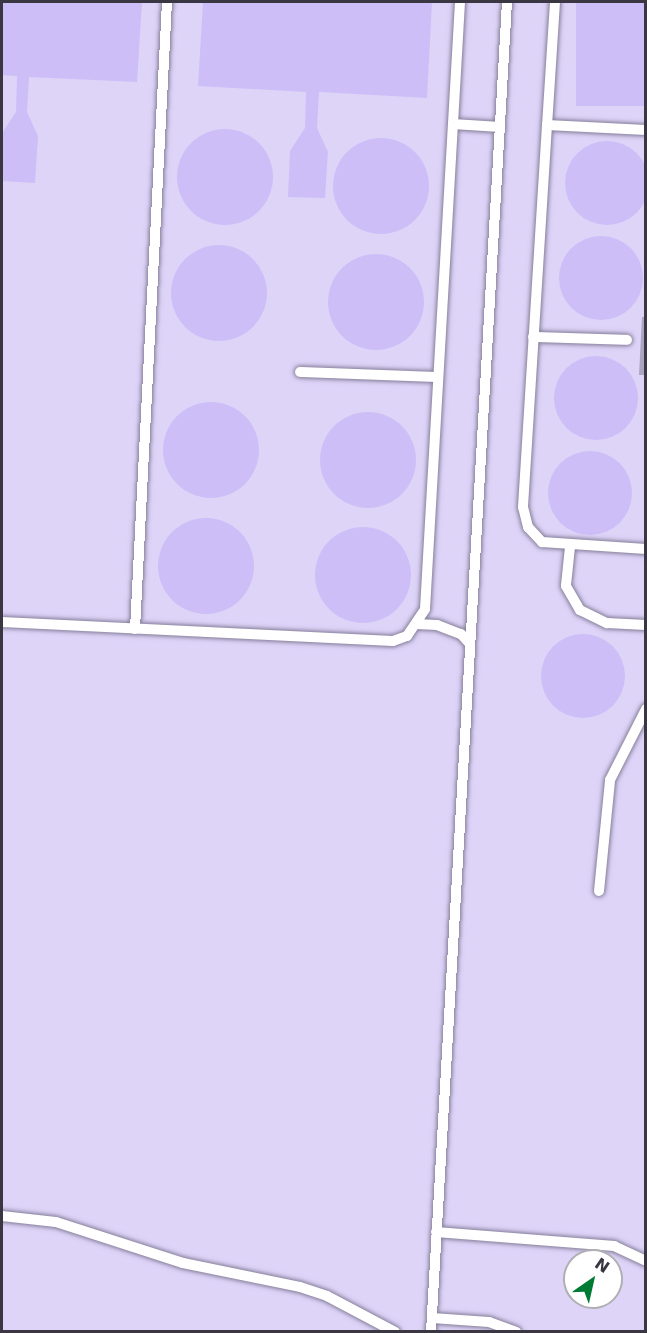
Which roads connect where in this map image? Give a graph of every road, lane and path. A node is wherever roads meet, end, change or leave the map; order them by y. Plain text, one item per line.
1 (167, 2) edge
2 (460, 2) edge
3 (507, 2) edge
4 (555, 2) edge
5 (453, 124) junction
6 (547, 125) junction
7 (500, 127) junction
8 (645, 130) edge
9 (533, 337) junction
10 (627, 340) dead end
11 (300, 372) dead end
12 (438, 377) junction
13 (570, 547) junction
14 (645, 549) edge
15 (2, 622) edge
16 (417, 624) junction
17 (645, 625) edge
18 (135, 629) junction
19 (470, 644) junction
20 (645, 709) edge
21 (599, 891) dead end
22 (2, 1216) edge
23 (436, 1232) junction
24 (645, 1261) edge
25 (432, 1318) junction
26 (395, 1332) edge
27 (431, 1332) edge
28 (516, 1332) edge

1 - 18 lane
2 - 5 lane
3 - 7 lane
4 - 6 lane
5 - 7 lane
5 - 12 lane
6 - 8 lane
6 - 9 lane
7 - 19 lane
9 - 10 lane
9 - 13 lane
11 - 12 lane
12 - 16 lane
13 - 14 lane
13 - 17 lane
15 - 18 lane
16 - 18 lane
16 - 19 lane
19 - 23 lane
20 - 21 lane
22 - 26 lane
23 - 24 lane
23 - 25 lane
25 - 27 lane
25 - 28 lane

